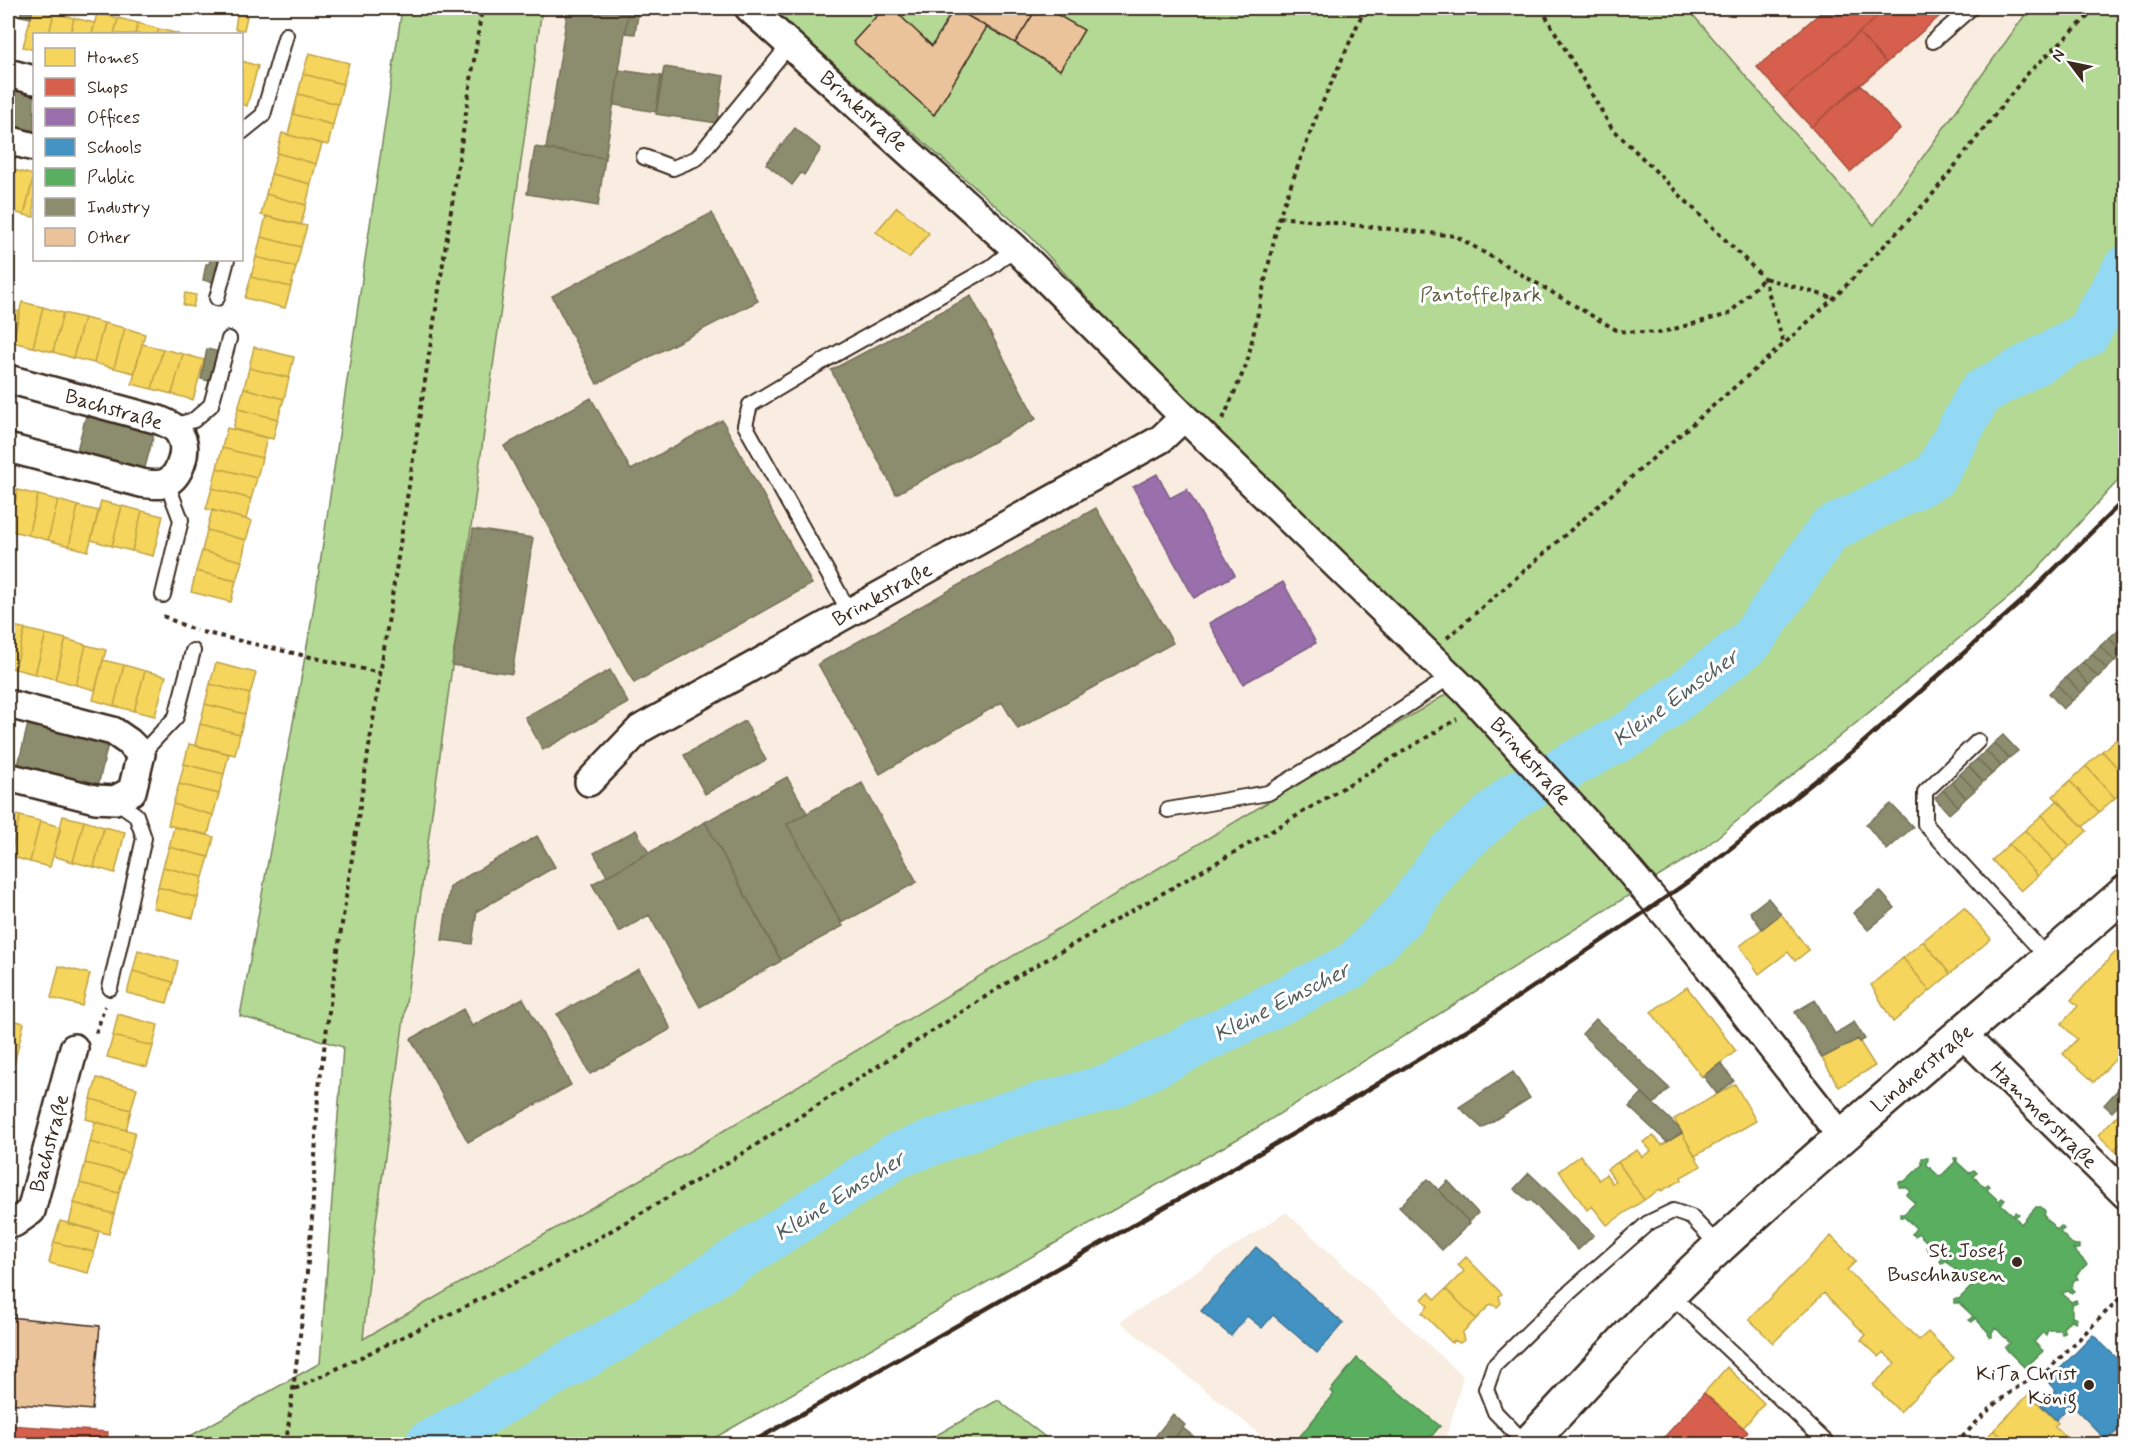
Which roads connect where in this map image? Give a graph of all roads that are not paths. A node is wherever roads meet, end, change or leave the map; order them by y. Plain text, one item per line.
1 (749, 8) edge
2 (1971, 8) edge
3 (286, 35) dead end
4 (1933, 41) dead end
5 (790, 44) junction
6 (8, 73) edge
7 (33, 80) edge
8 (243, 131) edge
9 (8, 140) edge
10 (33, 147) edge
11 (644, 157) dead end
12 (1015, 248) junction
13 (227, 261) edge
14 (217, 298) dead end
15 (229, 339) dead end
16 (8, 379) edge
17 (1184, 417) junction
18 (173, 426) junction
19 (8, 448) edge
20 (167, 483) junction
21 (163, 595) road end
22 (850, 613) junction
23 (193, 651) road end
24 (1451, 676) junction
25 (8, 704) edge
26 (1978, 741) dead end
27 (141, 754) junction
28 (8, 777) edge
29 (589, 782) dead end
30 (115, 800) junction
31 (1168, 810) dead end
32 (2126, 892) edge
33 (2049, 959) junction
34 (110, 988) road end
35 (1962, 1034) junction
36 (74, 1048) road end
37 (1842, 1137) junction
38 (2126, 1195) edge
39 (8, 1221) edge
40 (1719, 1246) junction
41 (1670, 1294) junction
42 (1527, 1444) edge
43 (1828, 1444) edge

1 - 5 street, Brinkstraße
2 - 4 lane
3 - 8 lane
5 - 11 lane
5 - 12 street, Brinkstraße
6 - 7 street
9 - 10 street
12 - 17 street, Brinkstraße
12 - 22 lane
13 - 14 lane
15 - 18 lane
16 - 18 street, Bachstraße
17 - 22 street, Brinkstraße
17 - 24 street, Brinkstraße
18 - 20 street, Bachstraße
19 - 20 street
20 - 21 lane
22 - 29 street, Brinkstraße
23 - 27 lane
24 - 31 lane
24 - 37 street, Brinkstraße
25 - 27 street
26 - 33 lane
27 - 30 street
28 - 30 street
30 - 34 lane
32 - 33 street, Lindnerstraße
33 - 35 street, Lindnerstraße
35 - 37 street, Lindnerstraße
35 - 38 street, Hammerstraße
36 - 39 street, Bachstraße
37 - 40 street, Lindnerstraße
40 - 41 street, Lindnerstraße
40 - 42 lane, Lindnerstraße
41 - 42 street, Lindnerstraße
41 - 43 lane

